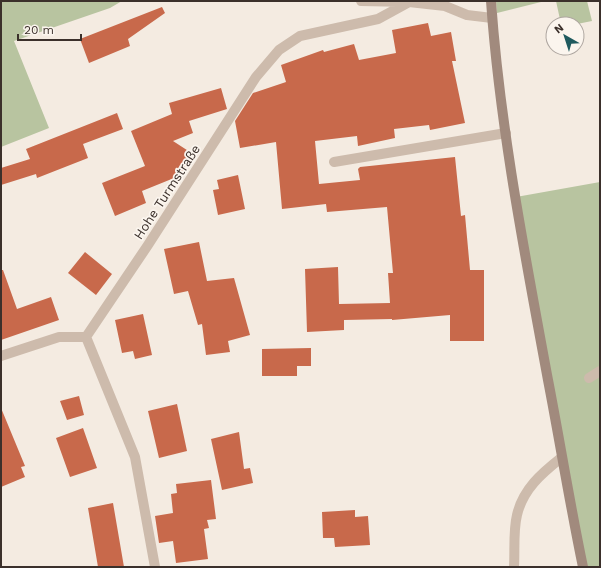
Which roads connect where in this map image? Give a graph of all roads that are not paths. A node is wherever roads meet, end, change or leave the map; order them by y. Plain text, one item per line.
1 (361, 1) edge
2 (491, 1) edge
3 (409, 2) junction
4 (446, 4) edge
5 (492, 18) junction
6 (506, 132) junction
7 (334, 162) dead end
8 (86, 338) junction
9 (1, 356) edge
10 (600, 371) edge
11 (589, 378) dead end
12 (561, 458) junction
13 (155, 567) edge
14 (514, 567) edge
15 (583, 567) edge

1 - 3 street
2 - 5 main road
3 - 4 street
3 - 8 street, Hohe Turmstraße
4 - 5 street
5 - 6 main road
6 - 7 street
6 - 12 main road
8 - 9 street
8 - 13 street
10 - 11 street
12 - 14 street
12 - 15 main road

